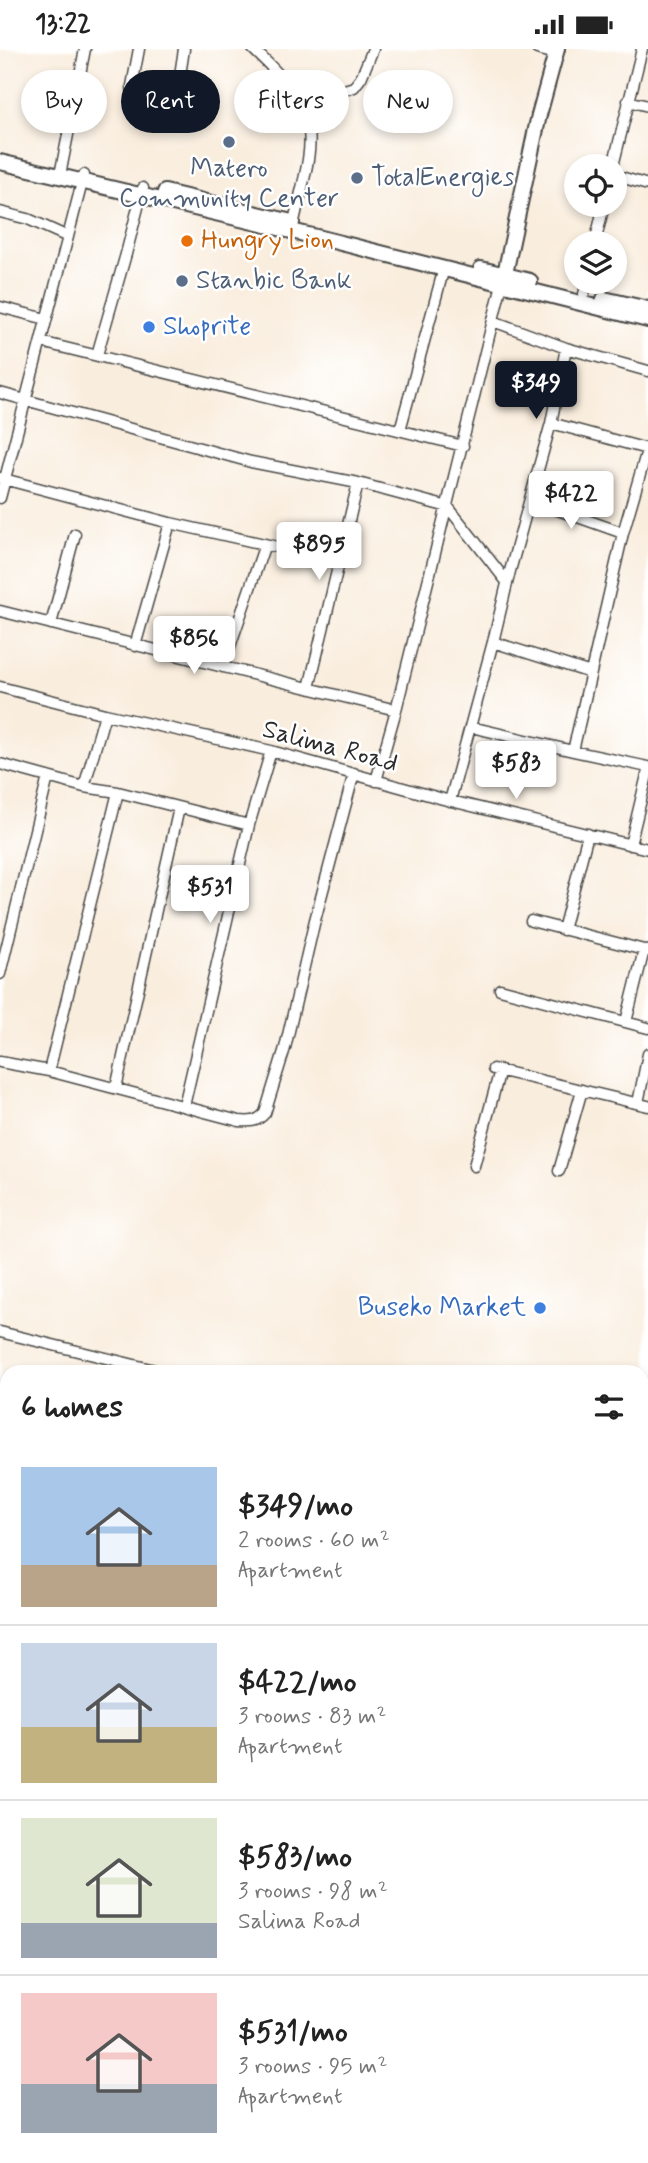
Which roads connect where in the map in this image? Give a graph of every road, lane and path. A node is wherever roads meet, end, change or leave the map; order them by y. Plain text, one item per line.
1 (85, 49) edge
2 (139, 49) edge
3 (184, 49) edge
4 (253, 49) edge
5 (373, 49) edge
6 (537, 49) edge
7 (642, 49) edge
8 (556, 51) edge
9 (274, 70) edge
10 (349, 89) edge
11 (628, 101) junction
12 (648, 106) edge
13 (309, 133) edge
14 (0, 154) edge
15 (616, 154) edge
16 (0, 162) edge
17 (61, 170) junction
18 (83, 179) junction
19 (627, 179) edge
20 (648, 185) edge
21 (142, 192) junction
22 (0, 212) edge
23 (293, 227) junction
24 (68, 237) junction
25 (444, 268) junction
26 (503, 279) junction
27 (564, 286) edge
28 (603, 294) edge
29 (0, 307) edge
30 (648, 309) edge
31 (46, 319) junction
32 (648, 320) edge
33 (493, 321) junction
34 (41, 342) junction
35 (566, 348) junction
36 (97, 355) junction
37 (648, 371) edge
38 (0, 393) edge
39 (26, 399) junction
40 (551, 423) junction
41 (400, 430) junction
42 (463, 446) junction
43 (648, 448) edge
44 (3, 479) edge
45 (358, 483) junction
46 (0, 498) edge
47 (530, 500) junction
48 (448, 507) junction
49 (170, 523) junction
50 (623, 533) junction
51 (75, 534) dead end
52 (265, 544) junction
53 (340, 561) junction
54 (507, 582) junction
55 (0, 611) edge
56 (51, 624) junction
57 (493, 642) junction
58 (135, 646) junction
59 (223, 667) junction
60 (591, 673) junction
61 (0, 687) edge
62 (309, 688) junction
63 (396, 710) junction
64 (105, 714) junction
65 (471, 727) junction
66 (271, 751) junction
67 (573, 751) junction
68 (0, 764) edge
69 (648, 769) edge
70 (354, 773) junction
71 (48, 777) junction
72 (376, 781) junction
73 (84, 787) junction
74 (118, 792) junction
75 (450, 801) junction
76 (179, 808) junction
77 (249, 825) junction
78 (588, 834) junction
79 (630, 845) junction
80 (648, 849) edge
81 (531, 921) dead end
82 (563, 930) junction
83 (646, 951) edge
84 (0, 974) edge
85 (500, 989) dead end
86 (626, 1022) junction
87 (648, 1028) edge
88 (648, 1054) edge
89 (0, 1062) edge
90 (49, 1071) junction
91 (116, 1088) junction
92 (582, 1090) junction
93 (643, 1105) edge
94 (184, 1106) junction
95 (474, 1165) dead end
96 (559, 1171) dead end
97 (0, 1332) edge
98 (134, 1365) edge

1 - 17 street
2 - 3 street
4 - 9 street
5 - 10 street
6 - 8 street
7 - 11 street
8 - 26 main road
11 - 12 street
11 - 15 street
13 - 23 street
14 - 17 main road
16 - 18 main road
17 - 18 main road
18 - 21 main road
18 - 24 street
19 - 20 street
21 - 23 main road
21 - 36 street
22 - 24 street
23 - 25 main road
23 - 26 main road
24 - 31 street
25 - 26 main road
25 - 41 street
26 - 27 main road
26 - 32 main road
26 - 33 street
28 - 30 main road
29 - 31 street
31 - 34 street
33 - 35 street
33 - 42 street
34 - 36 street
34 - 39 street
35 - 37 street
35 - 40 street
36 - 41 street
38 - 39 street
39 - 44 street
39 - 45 street
40 - 43 street
40 - 47 street
41 - 42 street
42 - 48 street
43 - 50 street
44 - 46 street
44 - 49 street
45 - 48 street
45 - 53 street
47 - 50 street
47 - 54 street
48 - 54 street
48 - 63 street
49 - 52 street
49 - 58 street
50 - 60 street
51 - 56 street
52 - 53 street
52 - 59 street
53 - 62 street
54 - 57 street
55 - 56 street
56 - 58 street
57 - 60 street
57 - 65 street
58 - 59 street
59 - 62 street
60 - 67 street
61 - 64 street, Salima Road
62 - 63 street
63 - 72 street
64 - 66 street, Salima Road
64 - 73 street
65 - 67 street
65 - 75 street
66 - 70 street, Salima Road
66 - 77 street
67 - 69 street
68 - 71 street
69 - 79 street
70 - 72 street, Salima Road
70 - 94 street
71 - 73 street
71 - 84 street
72 - 75 street, Salima Road
73 - 74 street
74 - 76 street
74 - 90 street
75 - 78 street, Salima Road
76 - 77 street
76 - 91 street
77 - 94 street
78 - 79 street, Salima Road
78 - 82 street
79 - 80 street, Salima Road
81 - 82 street
82 - 83 street
83 - 86 street
85 - 86 street
86 - 87 street
88 - 93 street
89 - 90 street
90 - 91 street
91 - 94 street
92 - 93 street
92 - 95 street
92 - 96 street
97 - 98 street

